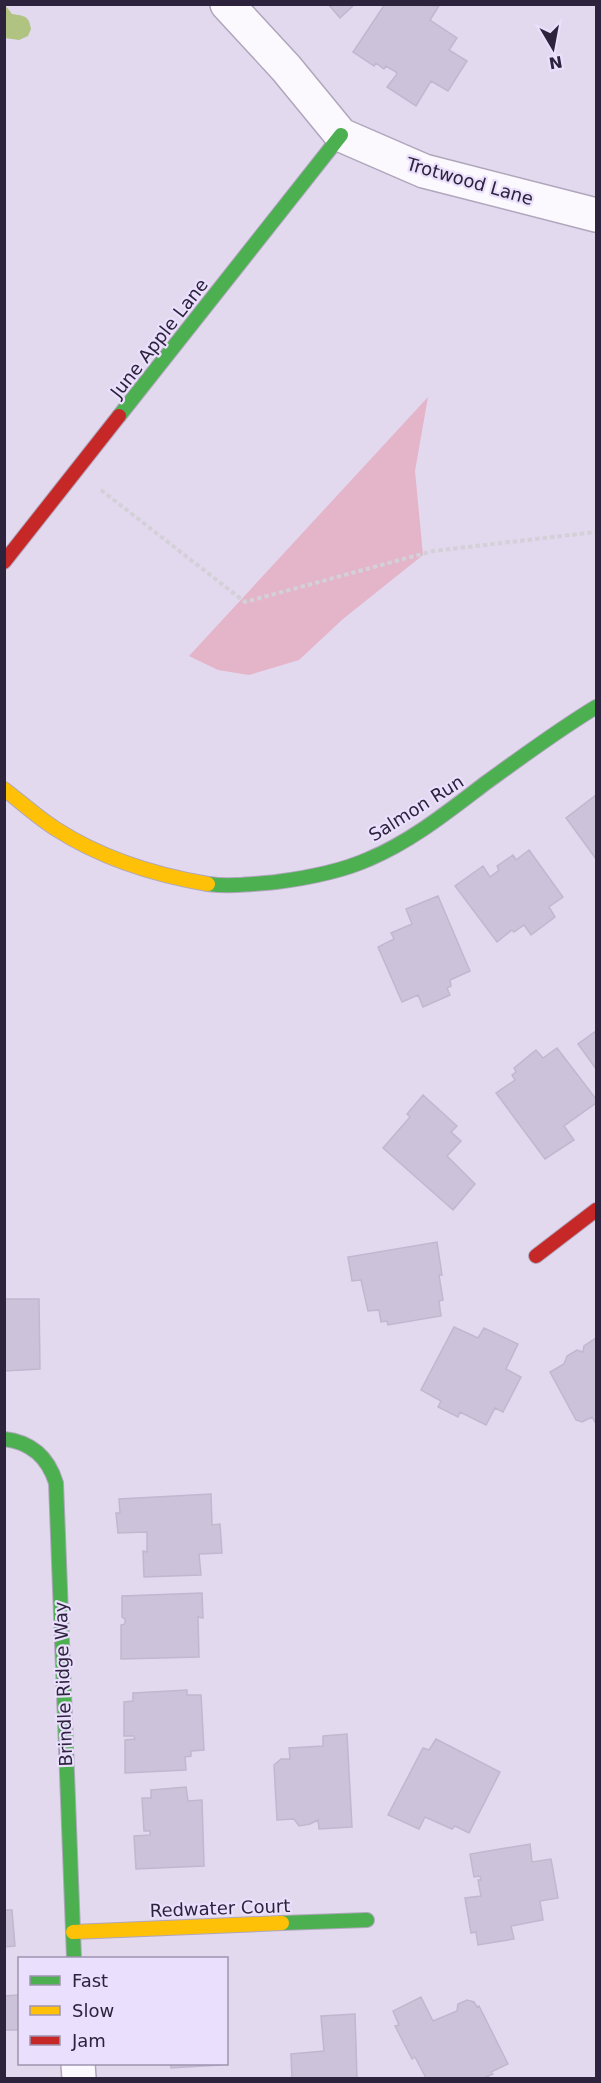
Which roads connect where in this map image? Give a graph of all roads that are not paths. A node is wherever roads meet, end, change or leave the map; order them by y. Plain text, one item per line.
1 (227, 4) edge
2 (341, 135) junction
3 (597, 215) edge
4 (4, 562) edge
5 (597, 707) edge
6 (4, 789) edge
7 (597, 1210) edge
8 (536, 1256) dead end
9 (4, 1439) edge
10 (368, 1920) dead end
11 (73, 1932) junction
12 (74, 1957) edge

1 - 2 street, Trotwood Lane
2 - 3 street, Trotwood Lane
2 - 4 street, June Apple Lane
5 - 6 street, Salmon Run
7 - 8 street
9 - 11 street, Brindle Ridge Way
10 - 11 street, Redwater Court
11 - 12 street, Brindle Ridge Way

